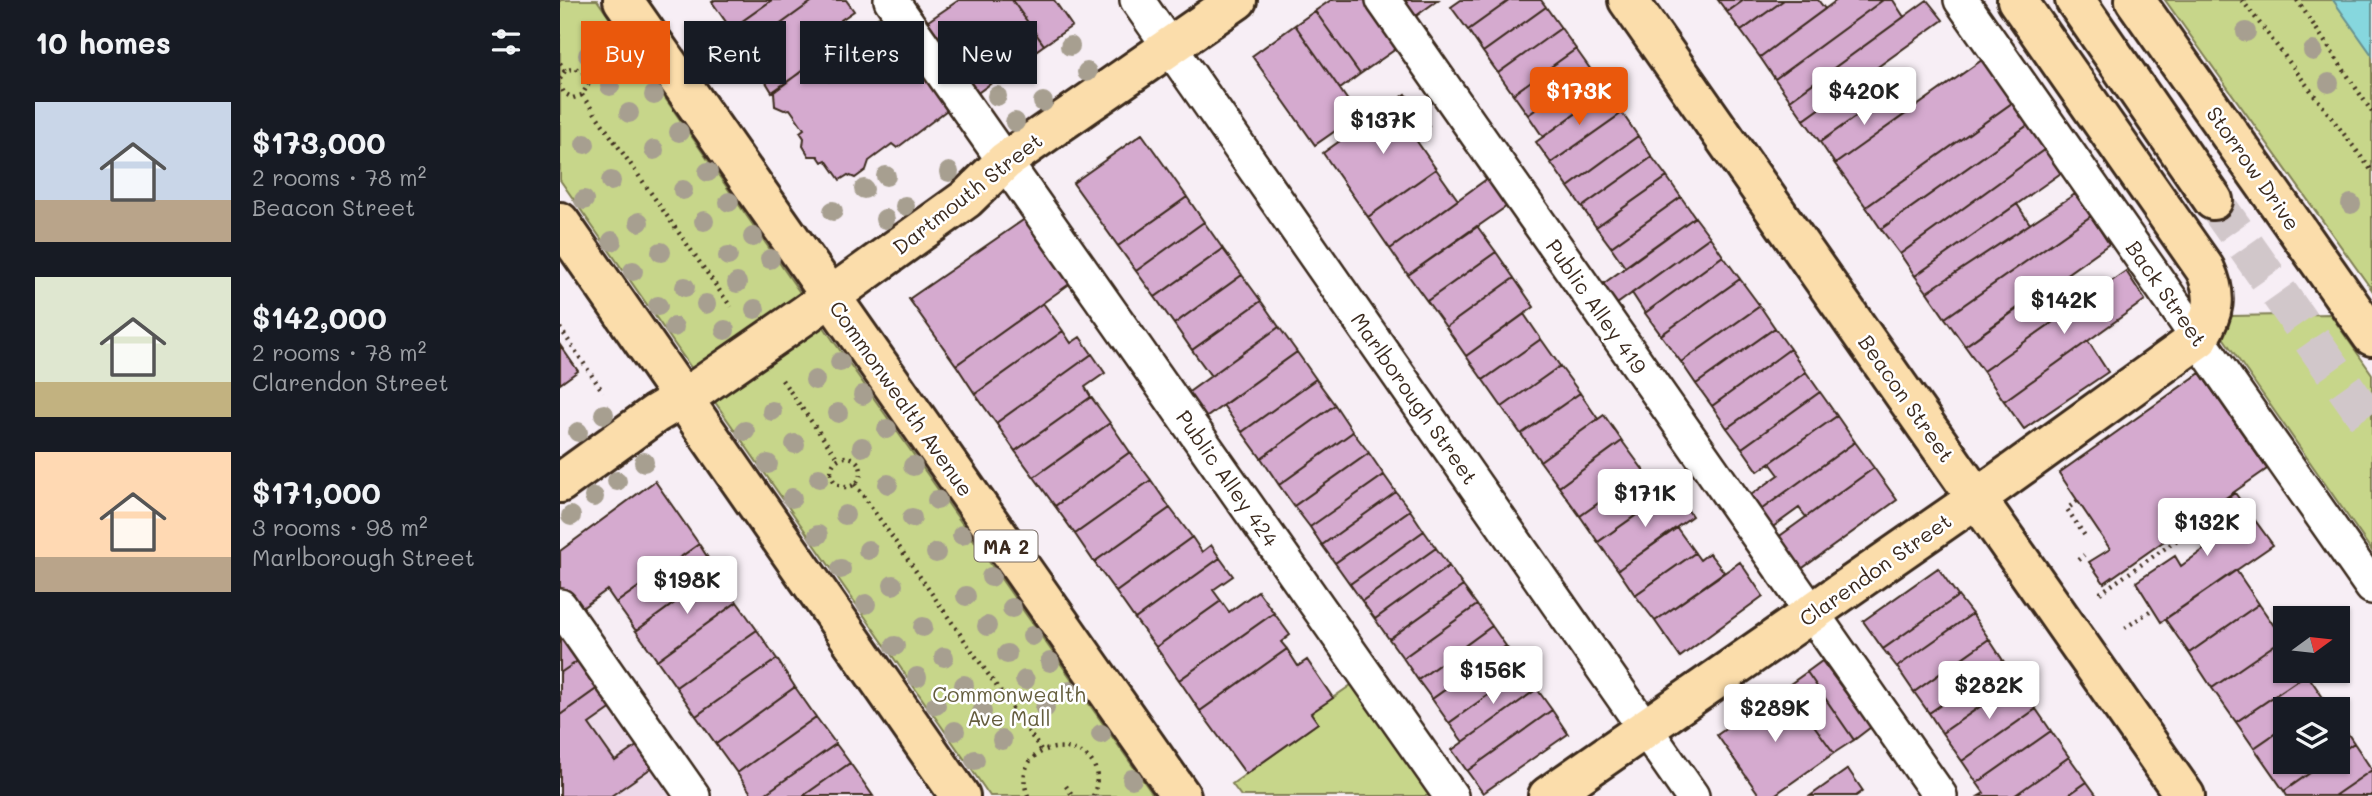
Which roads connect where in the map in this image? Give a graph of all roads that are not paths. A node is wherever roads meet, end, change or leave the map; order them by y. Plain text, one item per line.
1 (623, 0) edge
2 (891, 0) edge
3 (1137, 0) edge
4 (1237, 0) edge
5 (1383, 0) edge
6 (1628, 0) edge
7 (1961, 0) edge
8 (2017, 0) edge
9 (2075, 0) edge
10 (2135, 0) edge
11 (1170, 47) junction
12 (1004, 161) junction
13 (2213, 200) tunnel mouth
14 (560, 222) edge
15 (830, 295) junction
16 (2363, 323) edge
17 (2199, 338) junction
18 (2372, 345) edge
19 (682, 398) junction
20 (560, 483) edge
21 (1977, 498) junction
22 (2372, 587) edge
23 (560, 606) edge
24 (1812, 612) junction
25 (1644, 728) junction
26 (694, 796) edge
27 (960, 796) edge
28 (1181, 796) edge
29 (1451, 796) edge
30 (1548, 796) edge
31 (1692, 796) edge
32 (1940, 796) edge
33 (2185, 796) edge

1 - 15 main road, Commonwealth Avenue / MA 2
2 - 12 street, Public Alley 424
3 - 11 street, Marlborough Street
4 - 11 main road, Dartmouth Street
5 - 24 street, Public Alley 419
6 - 21 main road, Beacon Street
7 - 17 street, Back Street
8 - 17 main road
9 - 13 main road
10 - 16 main road, Storrow Drive
11 - 12 main road, Dartmouth Street
11 - 25 street, Marlborough Street
12 - 15 main road, Dartmouth Street
12 - 29 street, Public Alley 424
14 - 19 main road
15 - 19 main road, Dartmouth Street
15 - 28 main road, Commonwealth Avenue / MA 2
16 - 18 main road, Storrow Drive
17 - 21 main road, Clarendon Street
17 - 22 street, Back Street
19 - 20 main road, Dartmouth Street
19 - 27 main road
21 - 24 main road, Clarendon Street
21 - 33 main road, Beacon Street
23 - 26 street
24 - 25 main road, Clarendon Street
24 - 32 street, Public Alley 419
25 - 30 main road, Clarendon Street
25 - 31 street, Marlborough Street

